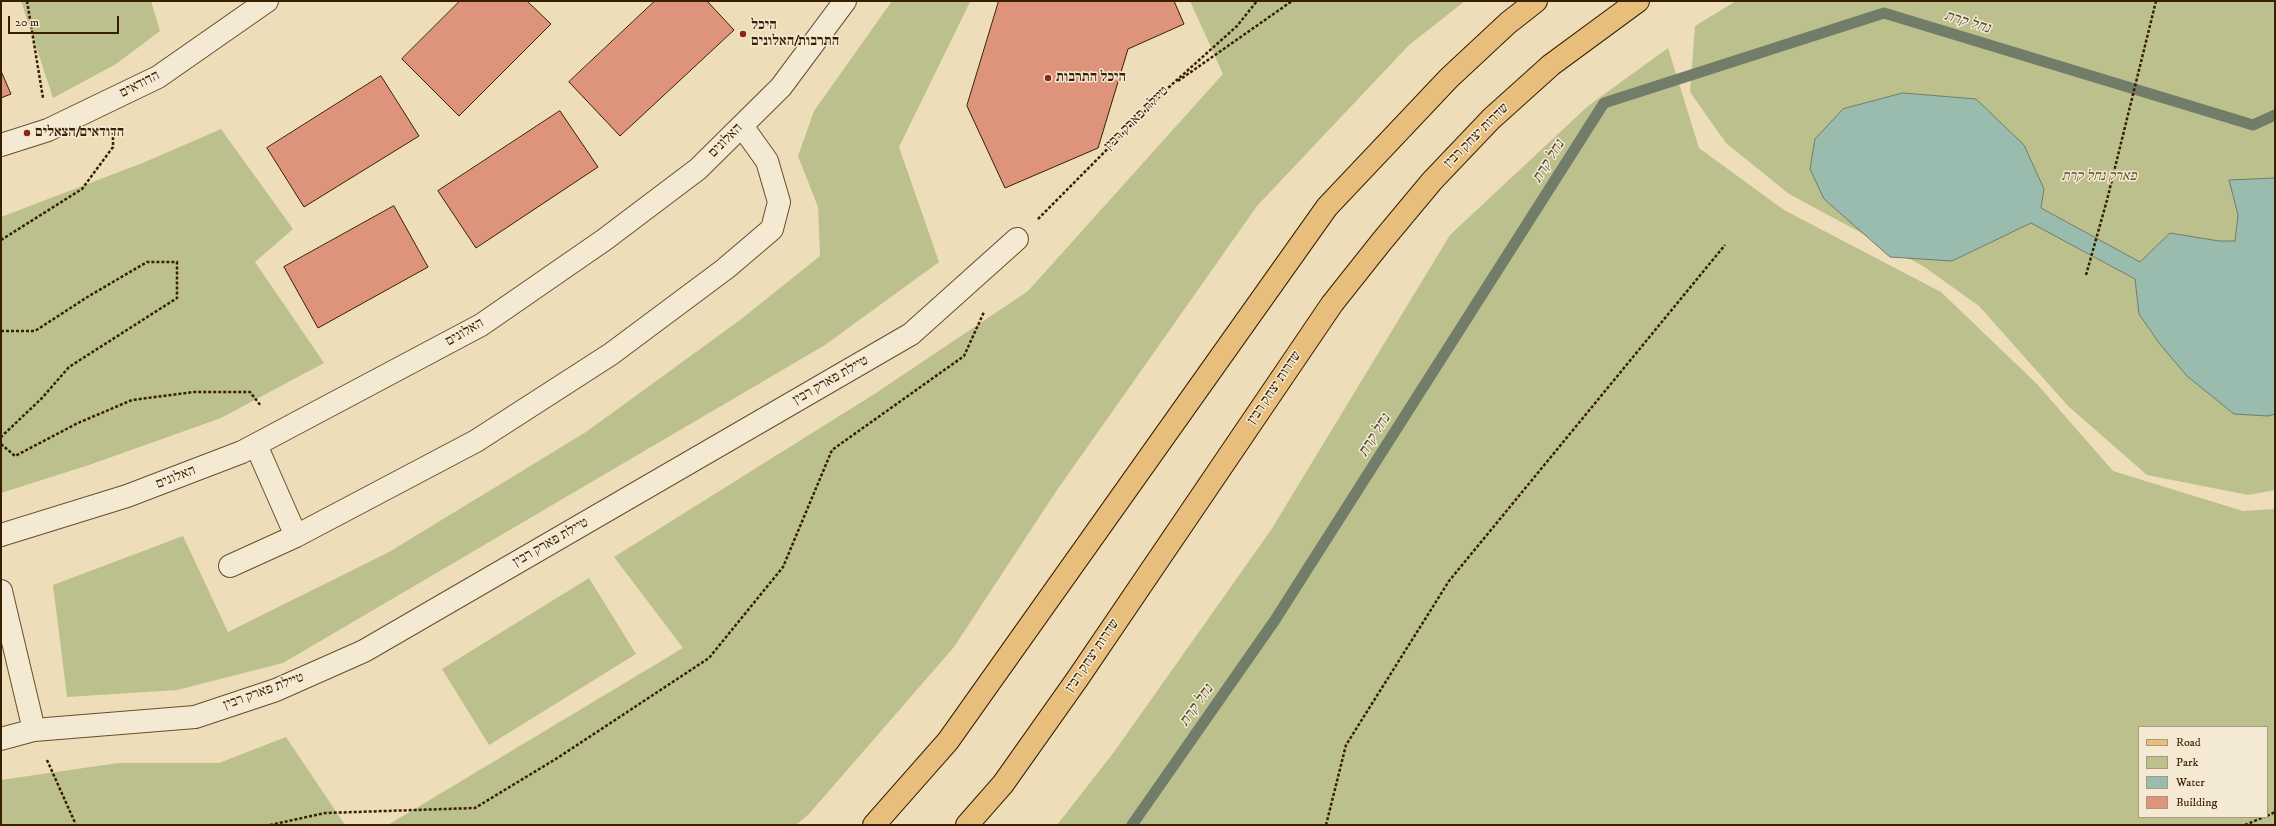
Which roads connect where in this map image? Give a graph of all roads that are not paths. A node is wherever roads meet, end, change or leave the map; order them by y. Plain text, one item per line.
1 (267, 1) edge
2 (845, 1) edge
3 (1536, 1) edge
4 (1638, 1) edge
5 (742, 126) junction
6 (1, 145) edge
7 (1017, 240) road end
8 (256, 445) junction
9 (1, 535) edge
10 (296, 536) junction
11 (230, 566) dead end
12 (1, 591) edge
13 (34, 730) junction
14 (1, 739) edge
15 (874, 825) edge
16 (968, 825) edge

1 - 6 street, הדודאים
2 - 5 street, האלונים
3 - 15 main road
4 - 16 main road, שדרות יצחק רבין
5 - 8 street, האלונים
5 - 10 street
7 - 13 street, טיילת פארק רבין
8 - 9 street, האלונים
8 - 10 street
10 - 11 street
12 - 13 street
13 - 14 street, טיילת פארק רבין

